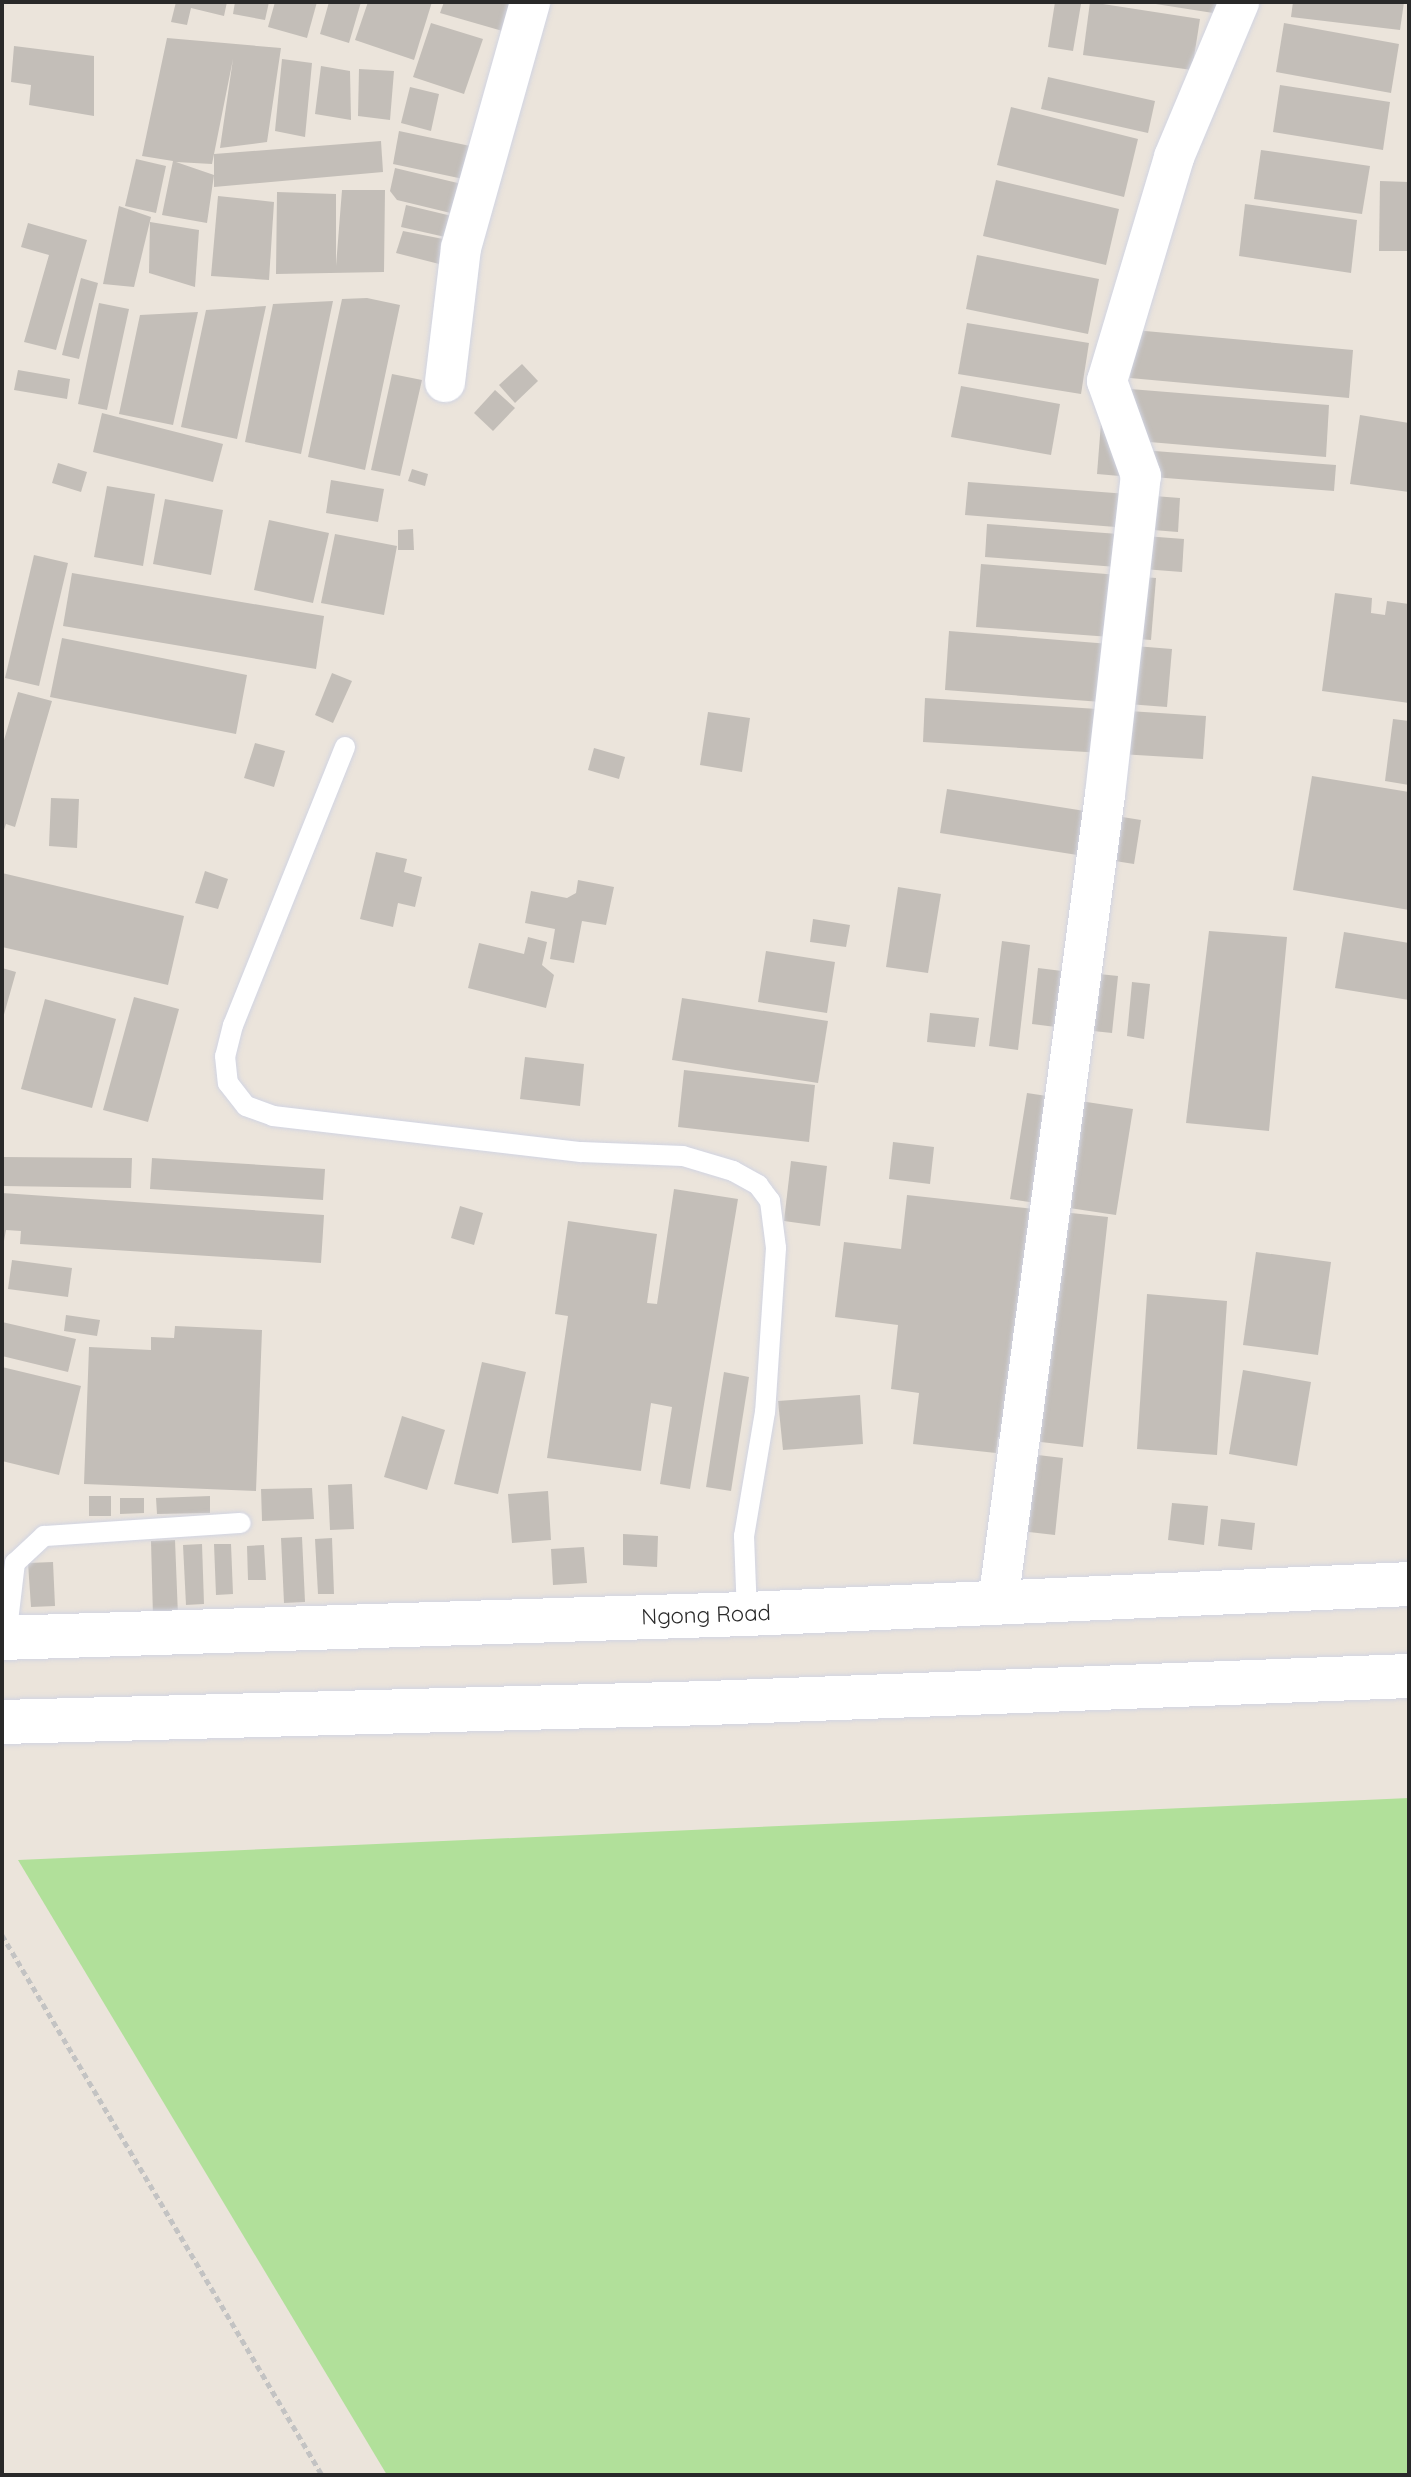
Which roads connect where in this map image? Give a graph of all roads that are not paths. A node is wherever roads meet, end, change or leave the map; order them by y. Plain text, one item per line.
1 (530, 2) edge
2 (1239, 2) edge
3 (445, 382) dead end
4 (345, 747) dead end
5 (241, 1523) dead end
6 (1409, 1584) edge
7 (998, 1603) junction
8 (747, 1614) junction
9 (4, 1638) edge
10 (1409, 1676) edge
11 (2, 1722) edge

1 - 3 street
2 - 7 street
4 - 8 lane
5 - 9 lane
6 - 7 main road, Ngong Road
7 - 8 main road, Ngong Road
8 - 9 main road, Ngong Road
10 - 11 main road

